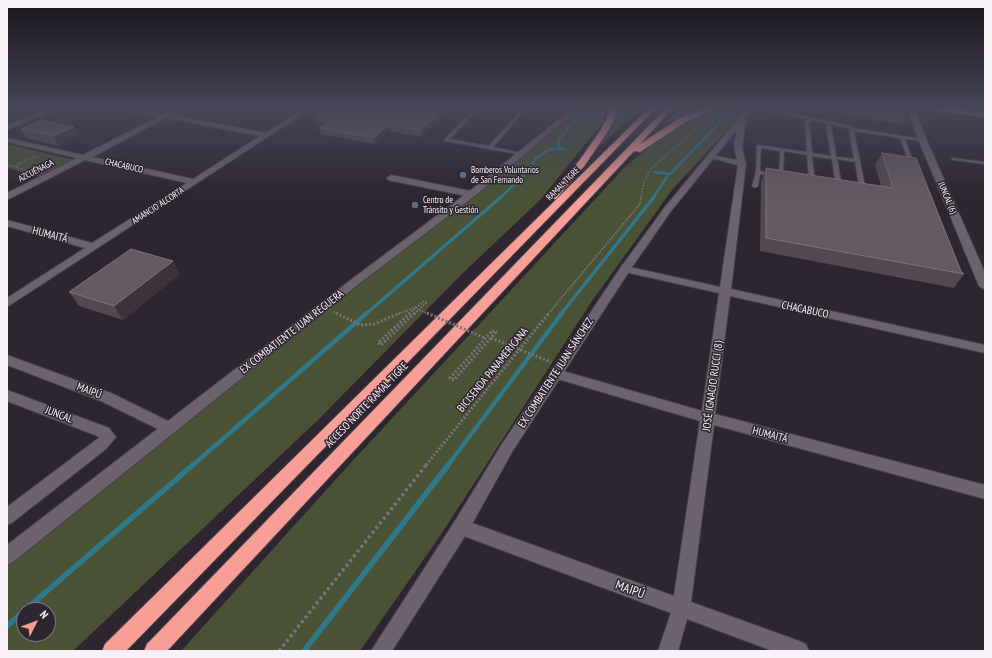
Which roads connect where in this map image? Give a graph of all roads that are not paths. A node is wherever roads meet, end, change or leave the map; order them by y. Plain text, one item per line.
1 (922, 138) edge
2 (120, 139) edge
3 (261, 139) edge
4 (448, 139) edge
5 (498, 139) edge
6 (539, 139) edge
7 (599, 139) edge
8 (622, 139) edge
9 (641, 139) edge
10 (654, 139) edge
11 (727, 139) edge
12 (741, 139) edge
13 (809, 139) edge
14 (831, 139) edge
15 (853, 139) edge
16 (903, 139) edge
17 (7, 140) edge
18 (490, 148) junction
19 (782, 150) junction
20 (520, 154) junction
21 (810, 154) junction
22 (84, 157) junction
23 (711, 157) junction
24 (834, 158) junction
25 (954, 159) dead end
26 (856, 161) junction
27 (985, 163) edge
28 (742, 164) junction
29 (758, 172) junction
30 (915, 174) edge
31 (782, 176) junction
32 (391, 178) dead end
33 (789, 178) edge
34 (601, 180) junction
35 (804, 180) edge
36 (194, 182) junction
37 (812, 182) junction
38 (819, 183) edge
39 (755, 186) dead end
40 (832, 186) edge
41 (839, 187) junction
42 (845, 188) edge
43 (857, 191) edge
44 (471, 194) junction
45 (7, 197) edge
46 (7, 223) edge
47 (94, 247) junction
48 (504, 256) junction
49 (625, 269) junction
50 (985, 286) edge
51 (725, 292) junction
52 (7, 303) edge
53 (985, 349) edge
54 (7, 360) edge
55 (558, 370) junction
56 (7, 395) edge
57 (708, 418) junction
58 (169, 428) junction
59 (985, 492) edge
60 (7, 517) edge
61 (461, 527) junction
62 (7, 556) edge
63 (681, 609) junction
64 (112, 651) edge
65 (154, 651) edge
66 (381, 651) edge
67 (668, 651) edge
68 (799, 651) edge

1 - 50 street, JUNCAL (6)
2 - 22 street, AZCUÉNAGA
3 - 36 street, AMANCIO ALCORTA
4 - 18 lane
5 - 18 lane
6 - 20 street, EX COMBATIENTE JUAN REGUERA
7 - 48 highway
8 - 48 highway, RAMAL TIGRE
9 - 34 highway
10 - 34 highway
11 - 23 street, EX COMBATIENTE JUAN SÁNCHEZ
12 - 28 street, JOSÉ IGNACIO RUCCI (8)
13 - 21 lane
14 - 24 lane
15 - 26 lane
16 - 30 lane
17 - 22 street, CHACABUCO
18 - 20 lane
19 - 21 lane
19 - 29 lane
19 - 31 lane
20 - 44 street, EX COMBATIENTE JUAN REGUERA
21 - 24 lane
21 - 37 lane
22 - 36 street, CHACABUCO
22 - 45 street, AZCUÉNAGA
23 - 28 street
23 - 49 street, EX COMBATIENTE JUAN SÁNCHEZ
24 - 26 lane
24 - 41 lane
25 - 27 lane
26 - 43 lane
28 - 51 street, JOSÉ IGNACIO RUCCI (8)
29 - 31 lane
29 - 39 lane
31 - 33 lane
32 - 44 street
34 - 65 highway, ACCESO NORTE RAMAL TIGRE
35 - 37 lane
36 - 47 street, AMANCIO ALCORTA
37 - 38 lane
40 - 41 lane
41 - 42 lane
44 - 58 street, EX COMBATIENTE JUAN REGUERA
46 - 47 street, HUMAITÁ
47 - 52 street, AMANCIO ALCORTA
48 - 64 highway, ACCESO NORTE RAMAL TIGRE
49 - 51 street, CHACABUCO
49 - 55 street, EX COMBATIENTE JUAN SÁNCHEZ
51 - 53 street, CHACABUCO
51 - 57 street, JOSÉ IGNACIO RUCCI (8)
54 - 58 street, MAIPÚ
55 - 57 street, HUMAITÁ
55 - 61 street, EX COMBATIENTE JUAN SÁNCHEZ
56 - 60 street, JUNCAL
57 - 59 street, HUMAITÁ
57 - 63 street, JOSÉ IGNACIO RUCCI (8)
58 - 62 street, EX COMBATIENTE JUAN REGUERA
61 - 63 street, MAIPÚ
61 - 66 street, EX COMBATIENTE JUAN SÁNCHEZ
63 - 67 street, JOSÉ IGNACIO RUCCI (8)
63 - 68 street, MAIPÚ

